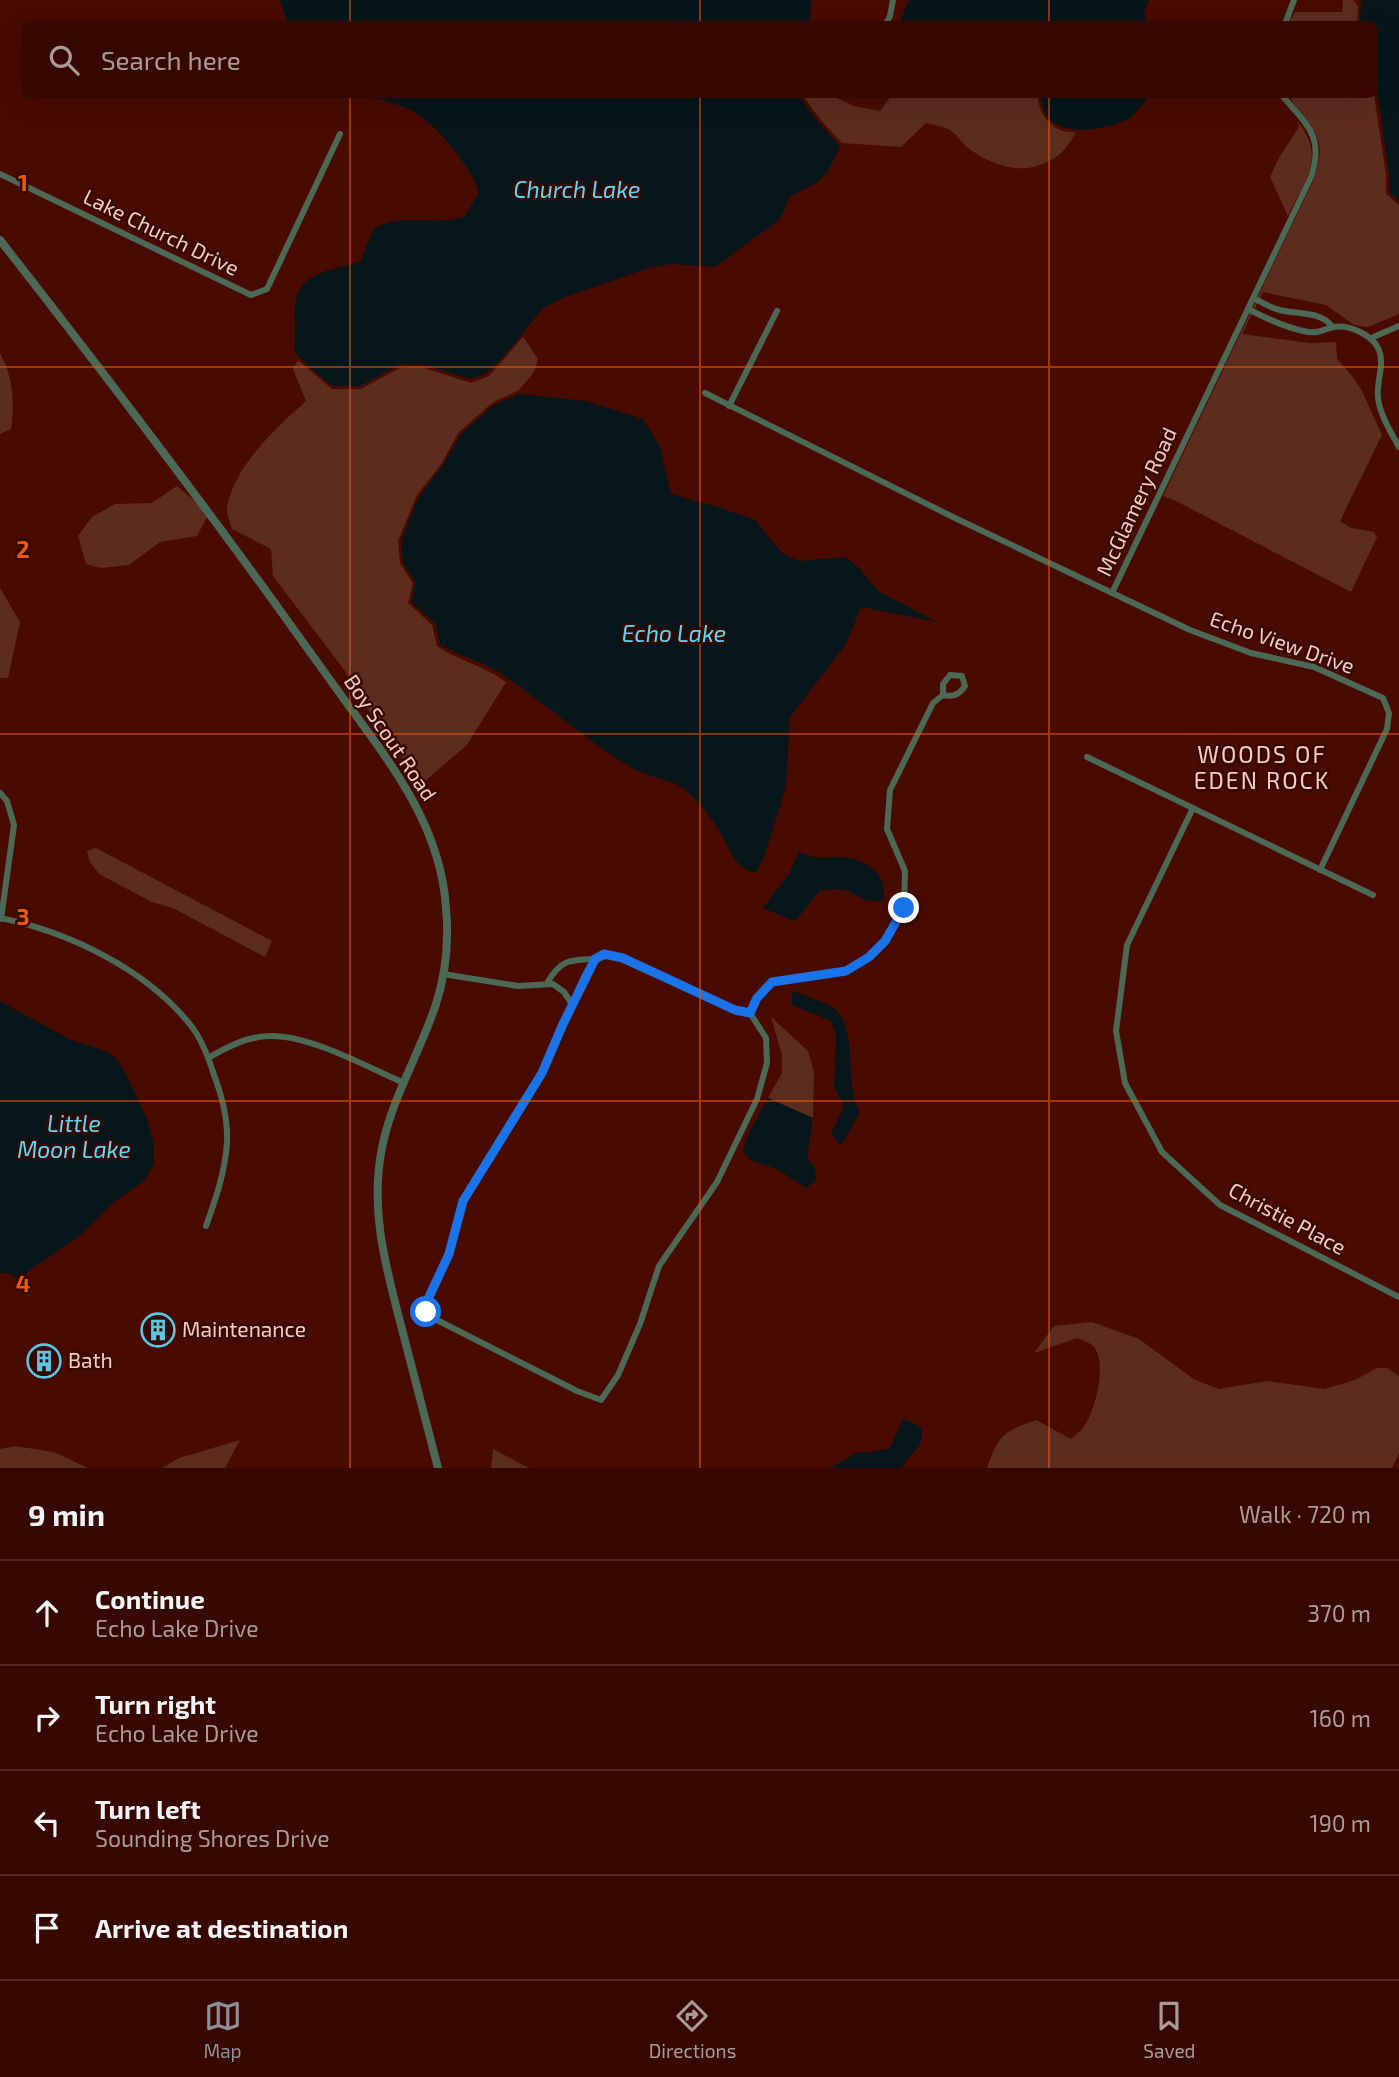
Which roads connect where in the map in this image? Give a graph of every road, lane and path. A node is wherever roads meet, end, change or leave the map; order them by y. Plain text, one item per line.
1 (893, 0) edge
2 (1294, 0) edge
3 (888, 21) edge
4 (1285, 21) edge
5 (1284, 98) edge
6 (340, 134) dead end
7 (0, 174) edge
8 (0, 240) edge
9 (1253, 298) junction
10 (1248, 309) junction
11 (777, 312) dead end
12 (1399, 326) edge
13 (1333, 327) junction
14 (1371, 338) junction
15 (705, 393) dead end
16 (729, 406) junction
17 (1399, 447) edge
18 (1112, 593) junction
19 (943, 695) dead end
20 (1087, 757) dead end
21 (0, 793) edge
22 (1193, 808) junction
23 (1320, 870) junction
24 (1373, 895) dead end
25 (1, 918) edge
26 (595, 959) junction
27 (443, 974) junction
28 (547, 983) junction
29 (572, 1004) junction
30 (750, 1013) junction
31 (208, 1058) junction
32 (404, 1083) junction
33 (206, 1226) dead end
34 (1399, 1297) edge
35 (438, 1468) edge

1 - 3 street
2 - 4 street
5 - 9 street, McGlamery Road
6 - 7 street, Lake Church Drive
8 - 27 street, Boy Scout Road
9 - 10 street, McGlamery Road
9 - 13 street
10 - 13 street
10 - 18 street, McGlamery Road
11 - 16 street
12 - 14 street
13 - 14 street
14 - 17 street
15 - 16 street, McGlamery Road
16 - 18 street, McGlamery Road
18 - 23 street, Echo View Drive
19 - 30 street
20 - 22 street
21 - 25 street
22 - 23 street
22 - 34 street, Christie Place
23 - 24 street
25 - 31 street
26 - 28 street
26 - 29 street
26 - 30 street
27 - 28 street
27 - 32 street, Boy Scout Road
28 - 29 street
29 - 30 street
31 - 32 street
31 - 33 street
32 - 35 street, Boy Scout Road

